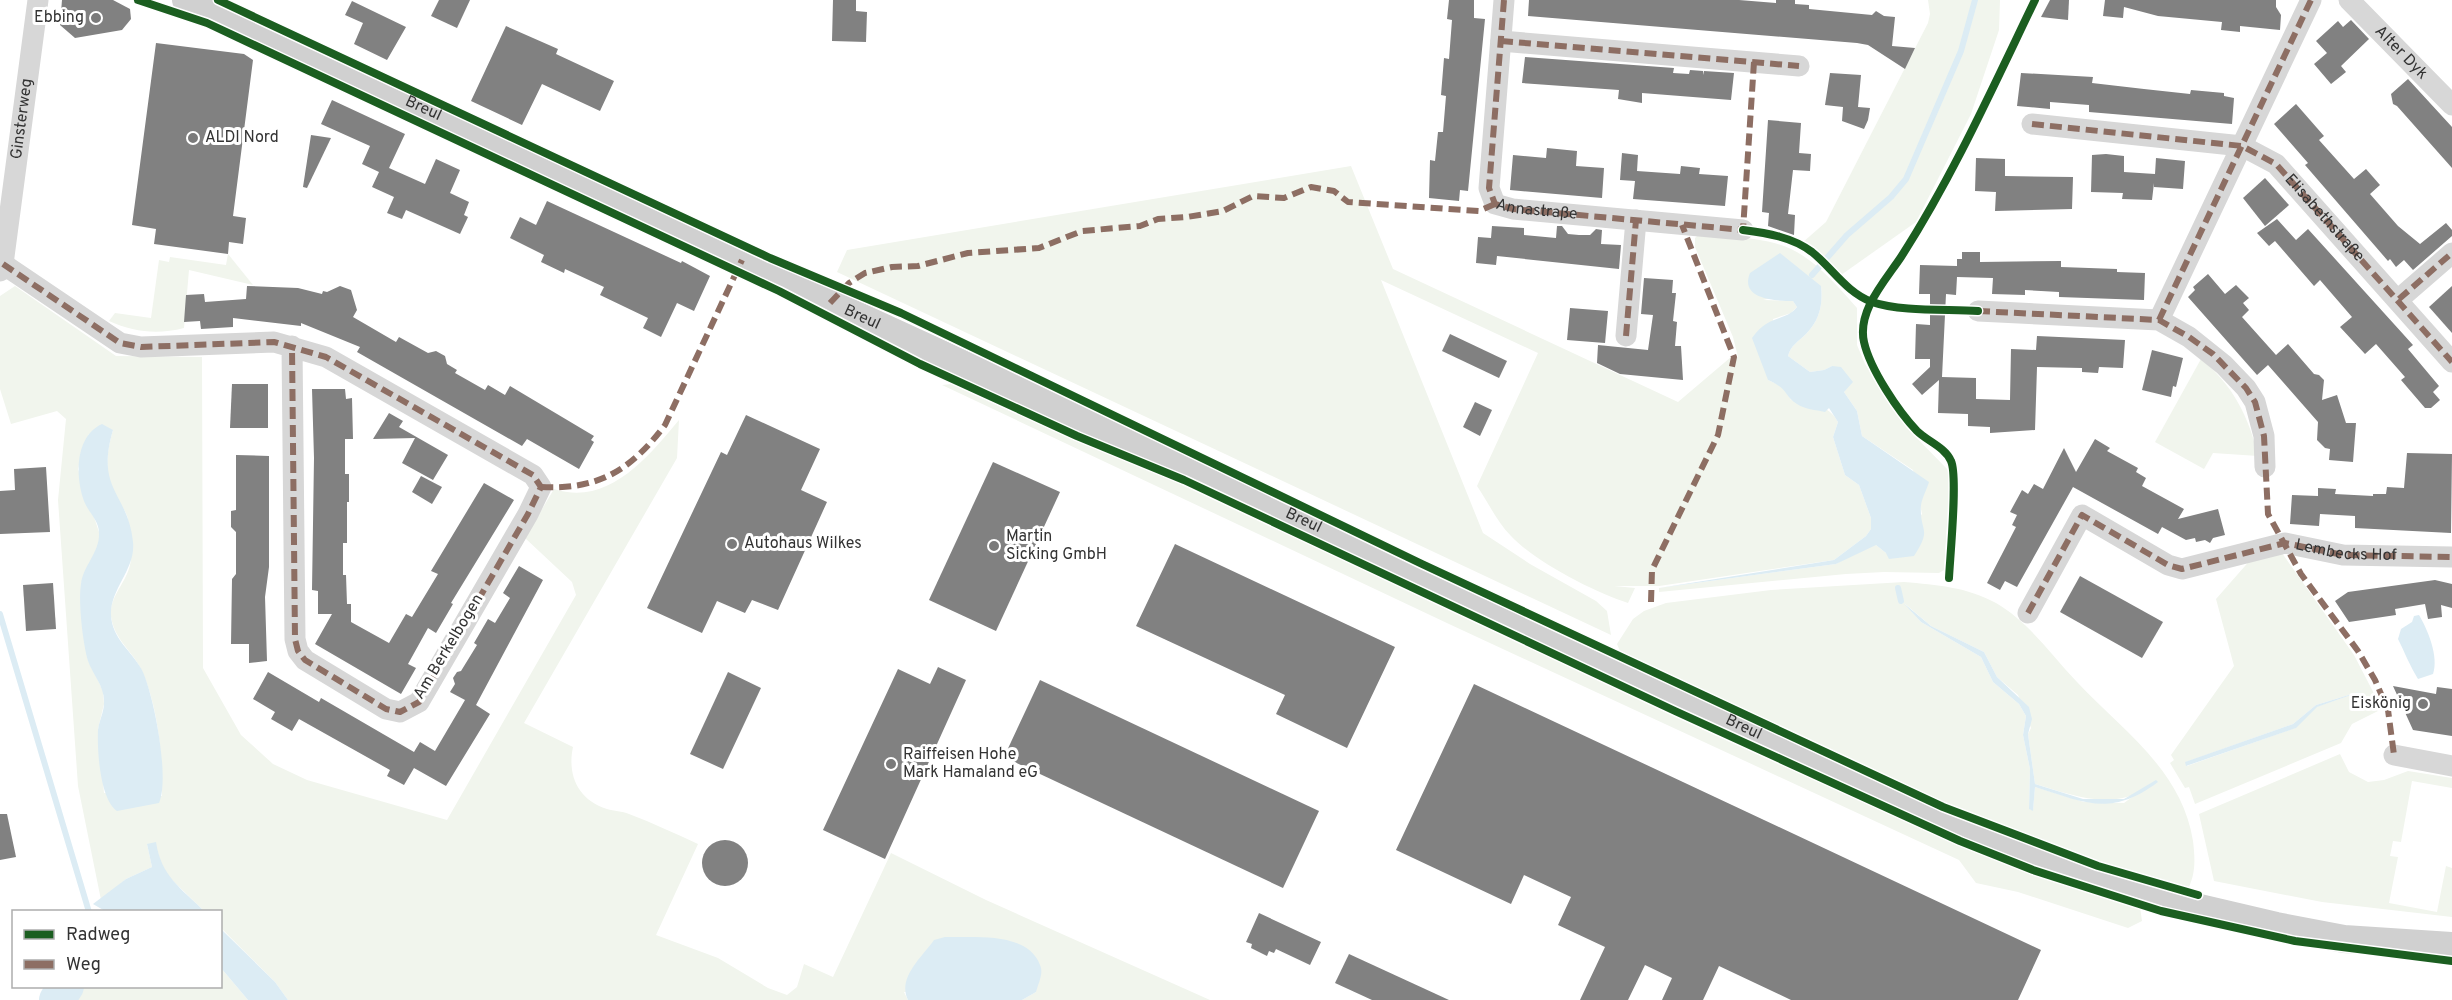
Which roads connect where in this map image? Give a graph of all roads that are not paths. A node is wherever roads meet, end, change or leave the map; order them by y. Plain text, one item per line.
1 (38, 0) edge
2 (186, 0) edge
3 (1504, 0) edge
4 (2311, 0) edge
5 (2349, 0) edge
6 (1501, 41) junction
7 (1798, 66) dead end
8 (2452, 105) edge
9 (2032, 124) dead end
10 (2242, 146) junction
11 (1636, 220) junction
12 (1743, 230) dead end
13 (2452, 253) edge
14 (2, 268) edge
15 (2399, 299) junction
16 (1978, 311) dead end
17 (2159, 320) junction
18 (1626, 336) dead end
19 (291, 346) junction
20 (2452, 362) edge
21 (2265, 468) dead end
22 (2452, 557) edge
23 (2028, 613) dead end
24 (2394, 755) dead end
25 (2452, 766) edge
26 (2452, 946) edge

1 - 14 street, Ginsterweg
2 - 26 main road, Breul
3 - 6 street, Annastraße
4 - 10 street
5 - 8 street, Alter Dyk
6 - 7 street
6 - 11 street, Annastraße
9 - 10 street, Elisabethstraße
10 - 15 street, Elisabethstraße
10 - 17 street
11 - 12 street, Annastraße
11 - 18 street
13 - 15 street
14 - 19 street, Am Berkelbogen
15 - 20 street, Elisabethstraße
16 - 17 street
17 - 21 street
19 - 19 street, Am Berkelbogen
22 - 23 street, Lembecks Hof
24 - 25 street

